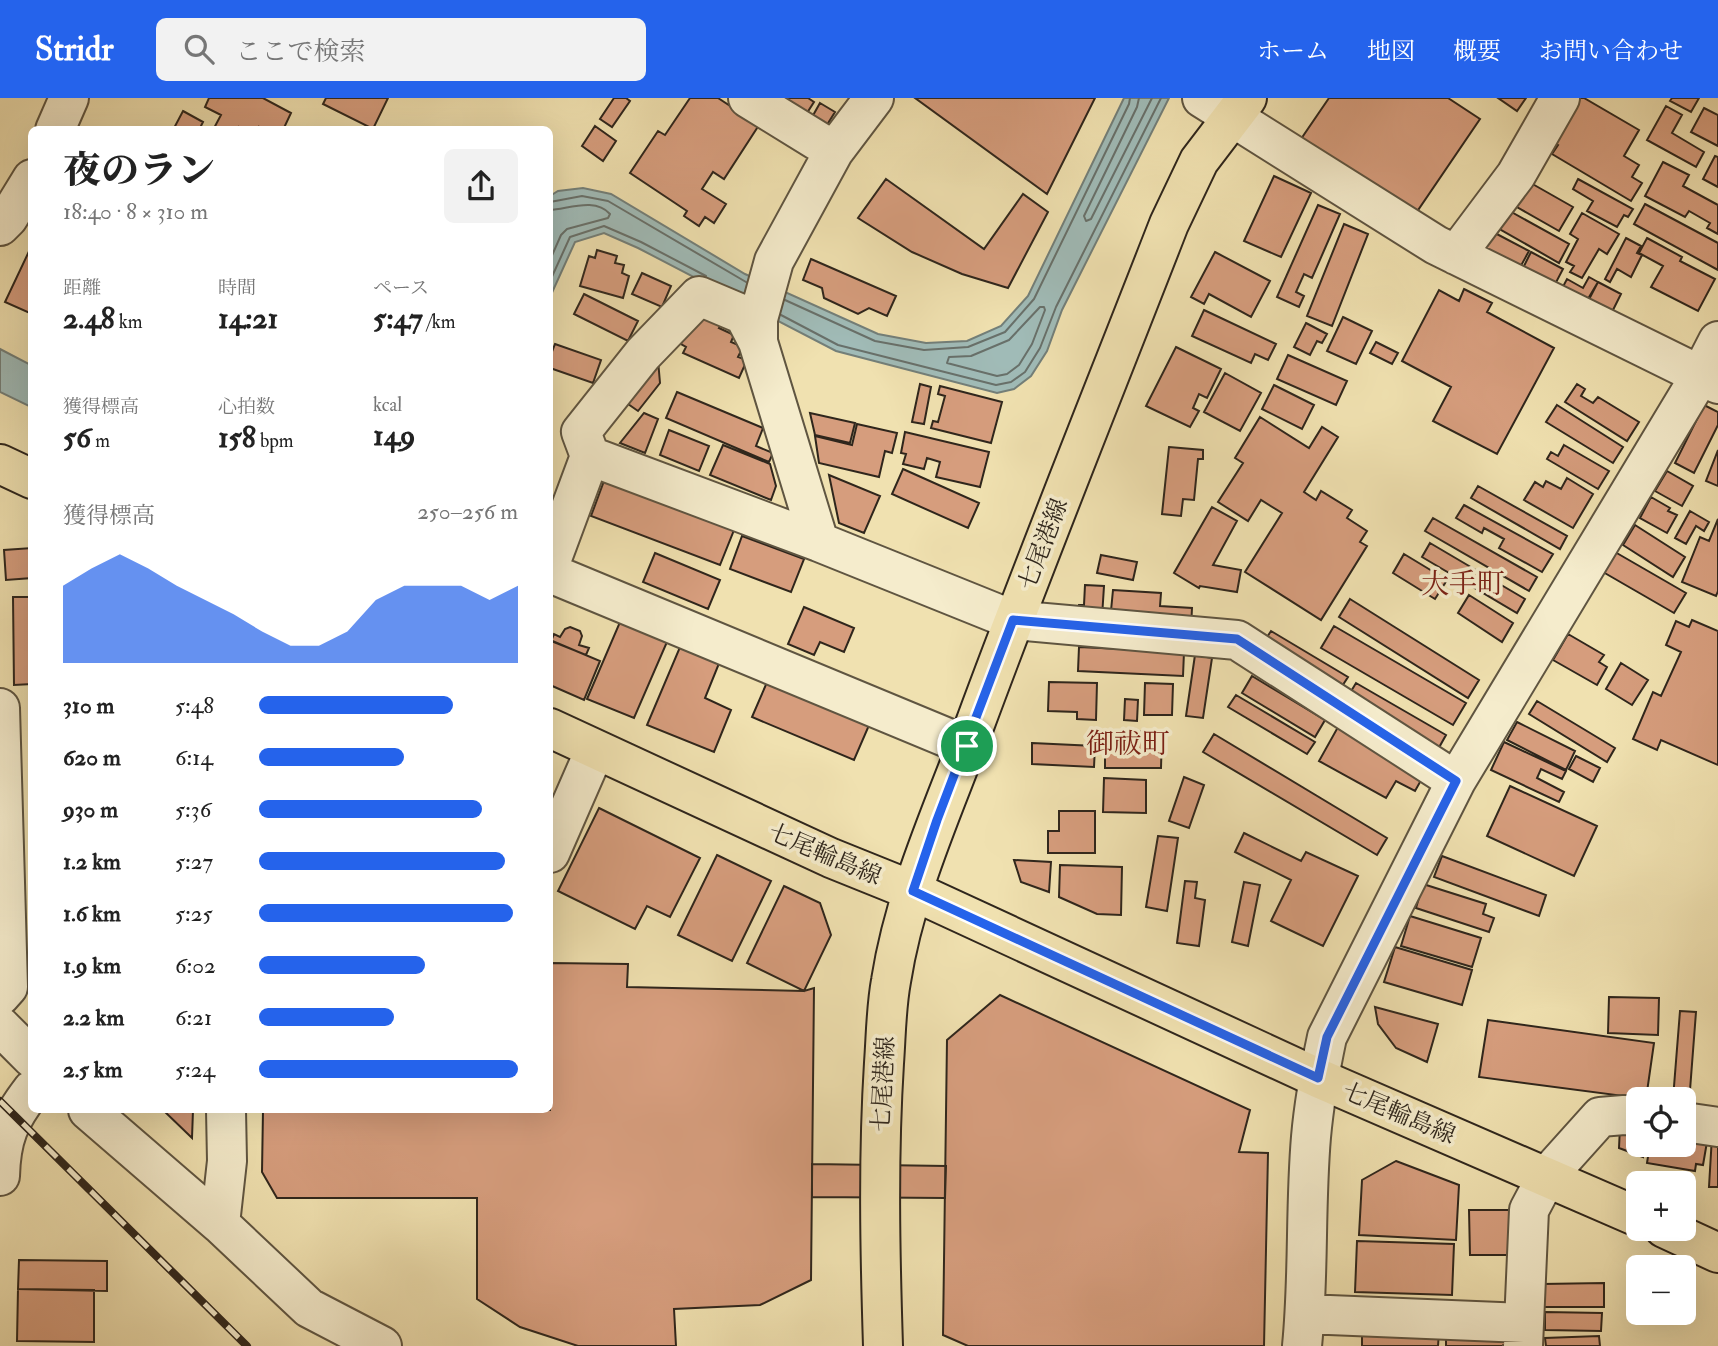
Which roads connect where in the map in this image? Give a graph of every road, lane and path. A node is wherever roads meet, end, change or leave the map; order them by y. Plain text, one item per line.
1 (69, 98) edge
2 (748, 98) edge
3 (874, 98) edge
4 (1560, 98) edge
5 (1227, 104) edge
6 (57, 126) edge
7 (834, 150) junction
8 (28, 186) edge
9 (0, 226) edge
10 (1456, 255) junction
11 (758, 331) junction
12 (1718, 341) edge
13 (1709, 380) edge
14 (590, 456) junction
15 (0, 464) edge
16 (28, 477) edge
17 (819, 542) junction
18 (553, 552) edge
19 (553, 558) edge
20 (1013, 620) junction
21 (0, 708) edge
22 (553, 729) edge
23 (967, 746) junction
24 (595, 750) junction
25 (1456, 781) junction
26 (553, 846) edge
27 (913, 891) junction
28 (0, 996) edge
29 (0, 1026) edge
30 (28, 1054) edge
31 (1318, 1078) junction
32 (28, 1095) edge
33 (91, 1113) edge
34 (226, 1113) edge
35 (1626, 1115) edge
36 (1696, 1124) edge
37 (1718, 1127) edge
38 (0, 1176) edge
39 (1547, 1176) junction
40 (1626, 1212) edge
41 (220, 1224) junction
42 (1692, 1241) edge
43 (1718, 1253) edge
44 (1304, 1330) edge
45 (1524, 1334) edge
46 (382, 1346) edge
47 (883, 1346) edge

1 - 6 street
2 - 7 street
3 - 7 street
4 - 10 street
5 - 10 street
5 - 20 main road, 七尾港線
7 - 11 street
8 - 9 street
10 - 13 street
11 - 14 street
11 - 17 street
12 - 13 street
13 - 25 street
14 - 17 street
14 - 18 street
15 - 16 main road
17 - 20 street
19 - 23 street
20 - 23 main road, 七尾港線
20 - 25 street
21 - 28 street
22 - 24 main road, 七尾輪島線
23 - 27 main road, 七尾港線
24 - 26 street
24 - 27 main road, 七尾輪島線
25 - 31 street
27 - 31 main road, 七尾輪島線
27 - 47 main road, 七尾港線
29 - 30 street
31 - 39 main road, 七尾輪島線
31 - 44 street
32 - 38 street
33 - 41 street
34 - 41 street
35 - 39 street
36 - 37 street
39 - 40 main road, 七尾輪島線
39 - 45 street
41 - 46 street
42 - 43 main road
44 - 45 street

